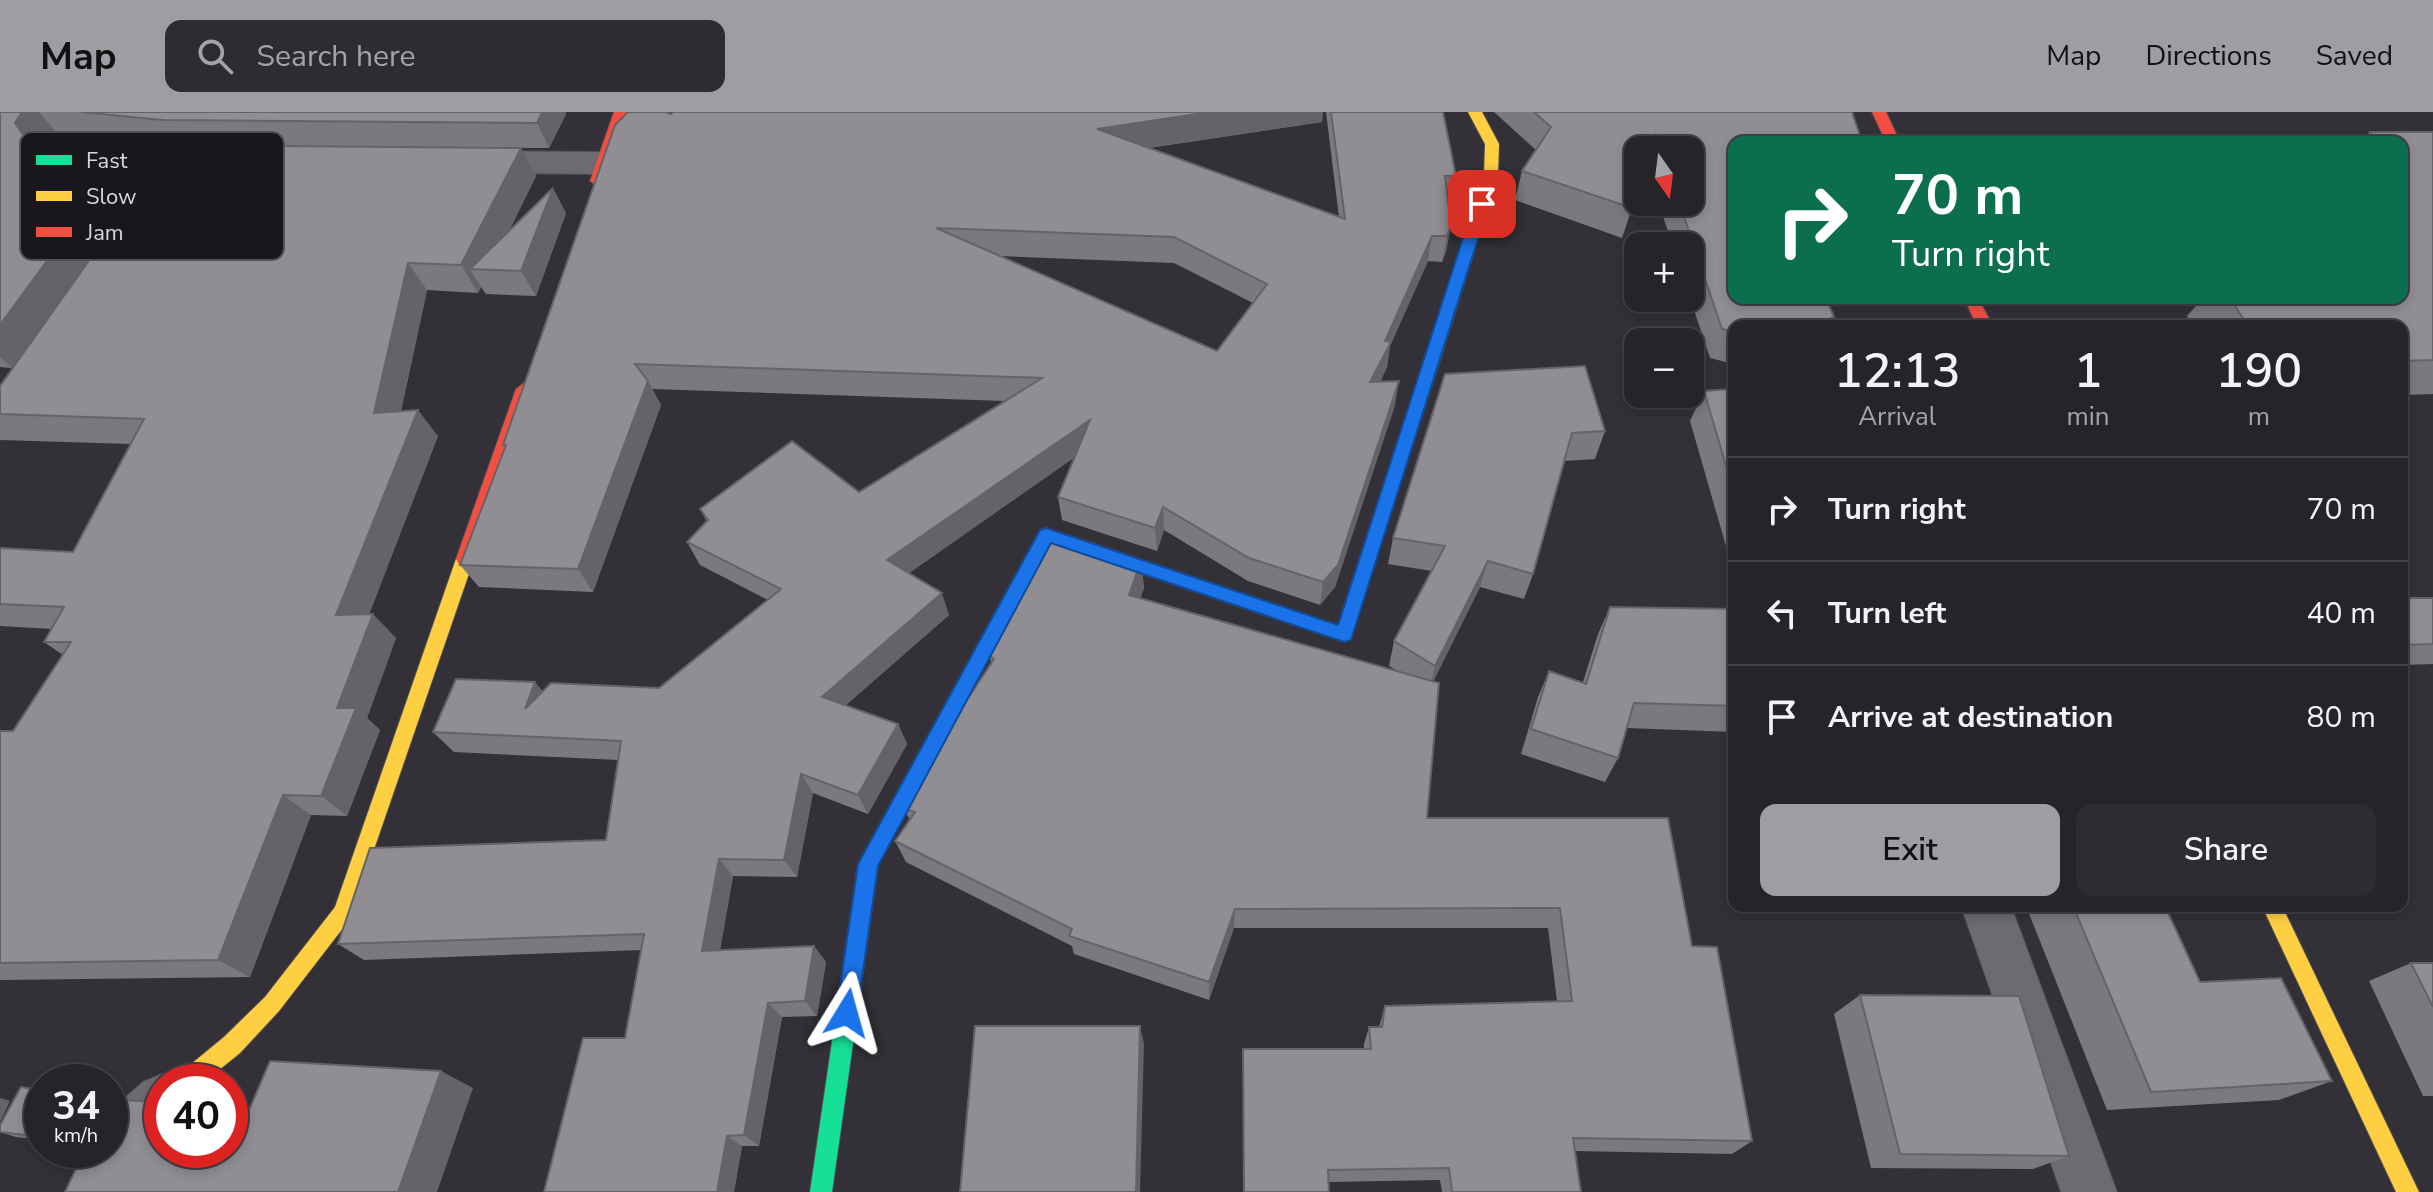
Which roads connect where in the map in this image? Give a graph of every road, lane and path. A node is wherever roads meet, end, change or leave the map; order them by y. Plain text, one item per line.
1 (621, 112) edge
2 (1475, 112) edge
3 (1879, 112) edge
4 (1890, 136) edge
5 (431, 162) edge
6 (598, 178) joint
7 (530, 373) edge
8 (1988, 912) edge
9 (2275, 912) edge
10 (211, 1064) edge
11 (144, 1118) edge
12 (128, 1132) edge
13 (821, 1192) edge
14 (2089, 1192) edge
15 (2408, 1192) edge

1 - 6 street
2 - 13 street
3 - 4 street
5 - 6 street
7 - 10 street
8 - 14 street
9 - 15 street
11 - 12 street

